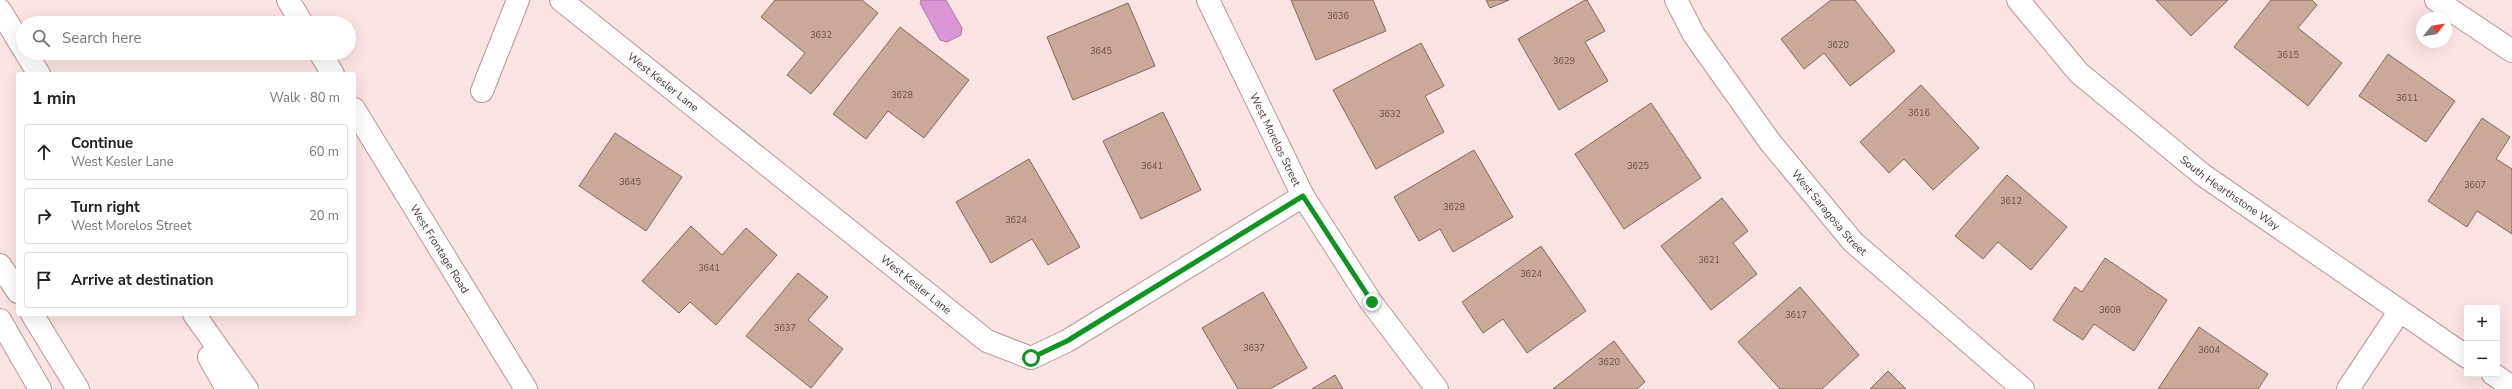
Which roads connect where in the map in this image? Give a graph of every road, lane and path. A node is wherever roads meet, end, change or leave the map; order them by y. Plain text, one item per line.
1 (288, 0) edge
2 (518, 0) edge
3 (561, 0) edge
4 (1208, 0) edge
5 (1676, 0) edge
6 (2018, 0) edge
7 (2436, 0) edge
8 (0, 10) edge
9 (298, 16) edge
10 (16, 36) edge
11 (2512, 51) edge
12 (30, 60) edge
13 (324, 60) edge
14 (38, 72) edge
15 (332, 72) edge
16 (482, 91) dead end
17 (356, 111) edge
18 (1303, 196) junction
19 (0, 265) edge
20 (16, 289) edge
21 (2399, 312) junction
22 (33, 316) edge
23 (184, 316) edge
24 (195, 316) edge
25 (0, 320) edge
26 (2464, 355) edge
27 (2497, 377) edge
28 (2512, 387) edge
29 (40, 389) edge
30 (78, 389) edge
31 (227, 389) edge
32 (247, 389) edge
33 (526, 389) edge
34 (1437, 389) edge
35 (2023, 389) edge
36 (2348, 389) edge

1 - 9 main road
2 - 16 main road
3 - 18 main road, West Kesler Lane
4 - 18 main road, West Morelos Street
5 - 35 main road, West Saragosa Street
6 - 21 main road, South Hearthstone Way
7 - 11 main road
8 - 10 main road
12 - 14 main road
13 - 15 main road
17 - 33 main road, West Frontage Road
18 - 34 main road, West Morelos Street
19 - 20 main road
21 - 26 main road, South Hearthstone Way
21 - 36 main road
22 - 30 main road
23 - 31 main road
24 - 32 main road
25 - 29 main road
27 - 28 main road

